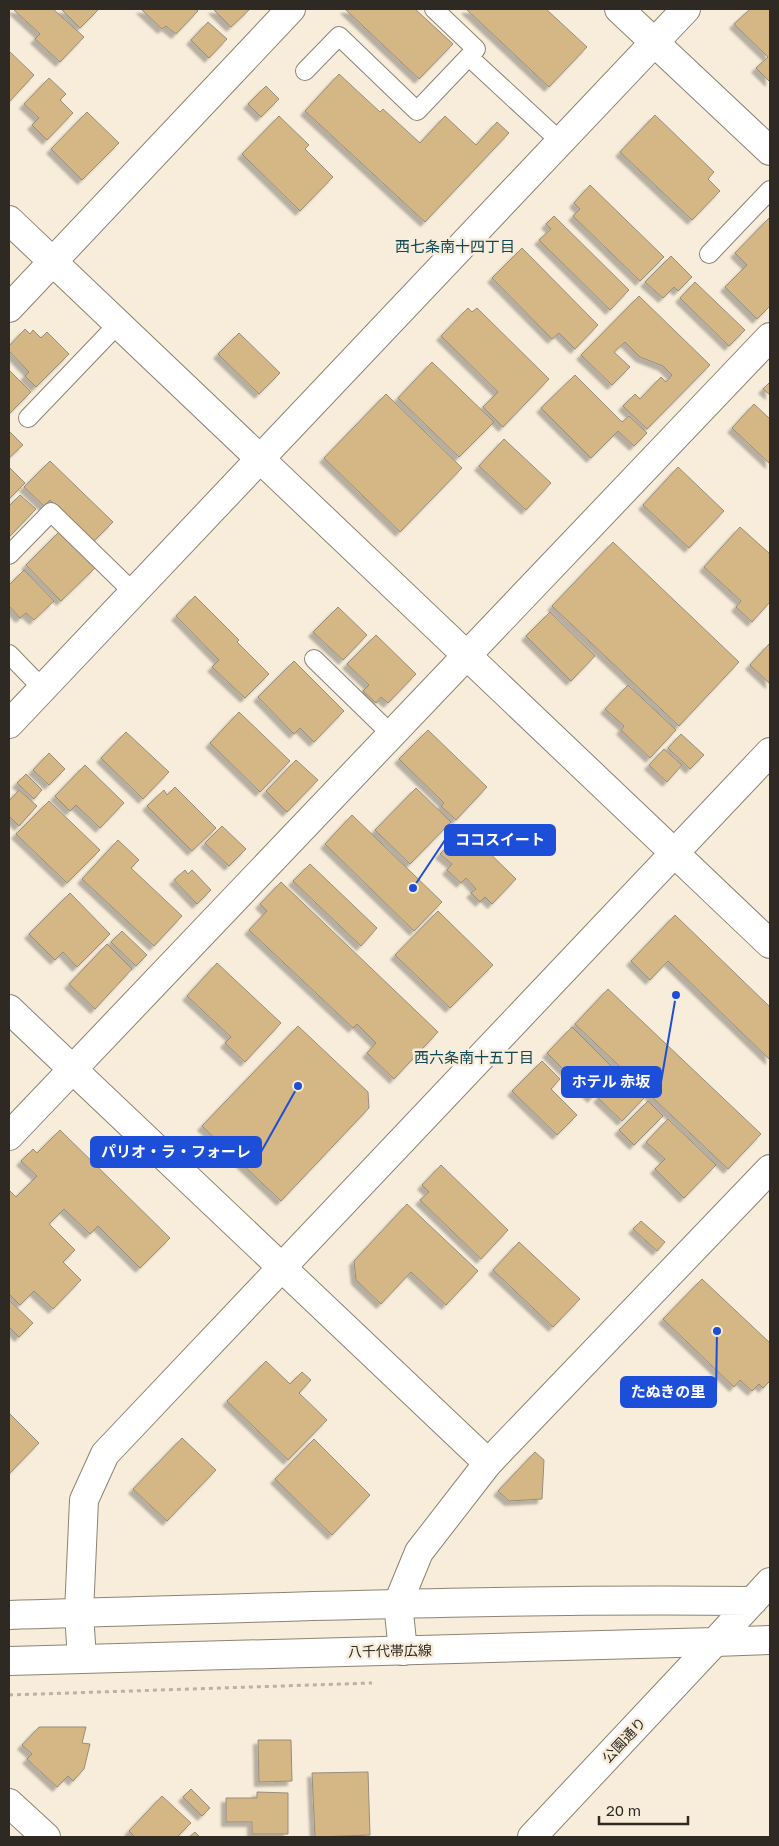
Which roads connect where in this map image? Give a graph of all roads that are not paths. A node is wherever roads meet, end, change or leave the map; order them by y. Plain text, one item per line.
1 (291, 9) edge
2 (434, 9) edge
3 (619, 9) edge
4 (686, 9) edge
5 (654, 43) junction
6 (470, 57) junction
7 (305, 71) dead end
8 (560, 142) junction
9 (770, 151) edge
10 (770, 190) edge
11 (9, 220) edge
12 (709, 254) dead end
13 (53, 262) junction
14 (9, 308) edge
15 (118, 324) junction
16 (770, 337) edge
17 (28, 418) dead end
18 (260, 459) junction
19 (9, 555) edge
20 (134, 593) junction
21 (9, 654) edge
22 (466, 654) junction
23 (314, 659) dead end
24 (43, 689) junction
25 (9, 724) edge
26 (391, 734) junction
27 (770, 752) edge
28 (675, 854) junction
29 (770, 944) edge
30 (9, 1009) edge
31 (72, 1069) junction
32 (9, 1136) edge
33 (770, 1169) edge
34 (283, 1267) junction
35 (488, 1463) junction
36 (764, 1594) edge
37 (398, 1604) junction
38 (79, 1613) junction
39 (9, 1615) edge
40 (770, 1640) edge
41 (715, 1642) junction
42 (403, 1651) junction
43 (82, 1659) junction
44 (9, 1661) edge
45 (9, 1803) edge
46 (40, 1835) edge
47 (532, 1837) edge

1 - 13 street
2 - 6 lane
3 - 5 street
4 - 5 street
5 - 8 street
5 - 9 street
6 - 7 lane
6 - 8 lane
8 - 18 street
10 - 12 lane
11 - 13 street
13 - 14 street
13 - 15 street
15 - 17 lane
15 - 18 street
16 - 22 street
18 - 20 street
18 - 22 street
19 - 20 lane
20 - 24 street
21 - 24 lane
22 - 26 street
22 - 28 street
23 - 26 lane
24 - 25 street
26 - 31 street
27 - 28 street
28 - 29 street
28 - 34 street
30 - 31 street
31 - 32 street
31 - 34 street
33 - 35 street
34 - 35 street
34 - 38 street
35 - 37 street
36 - 37 street
36 - 41 street
37 - 38 street
37 - 42 street
38 - 39 street
38 - 43 street
40 - 41 street, 八千代帯広線
41 - 42 street, 八千代帯広線
41 - 47 street, 公園通り
42 - 43 street, 八千代帯広線
43 - 44 street, 八千代帯広線
45 - 46 street

